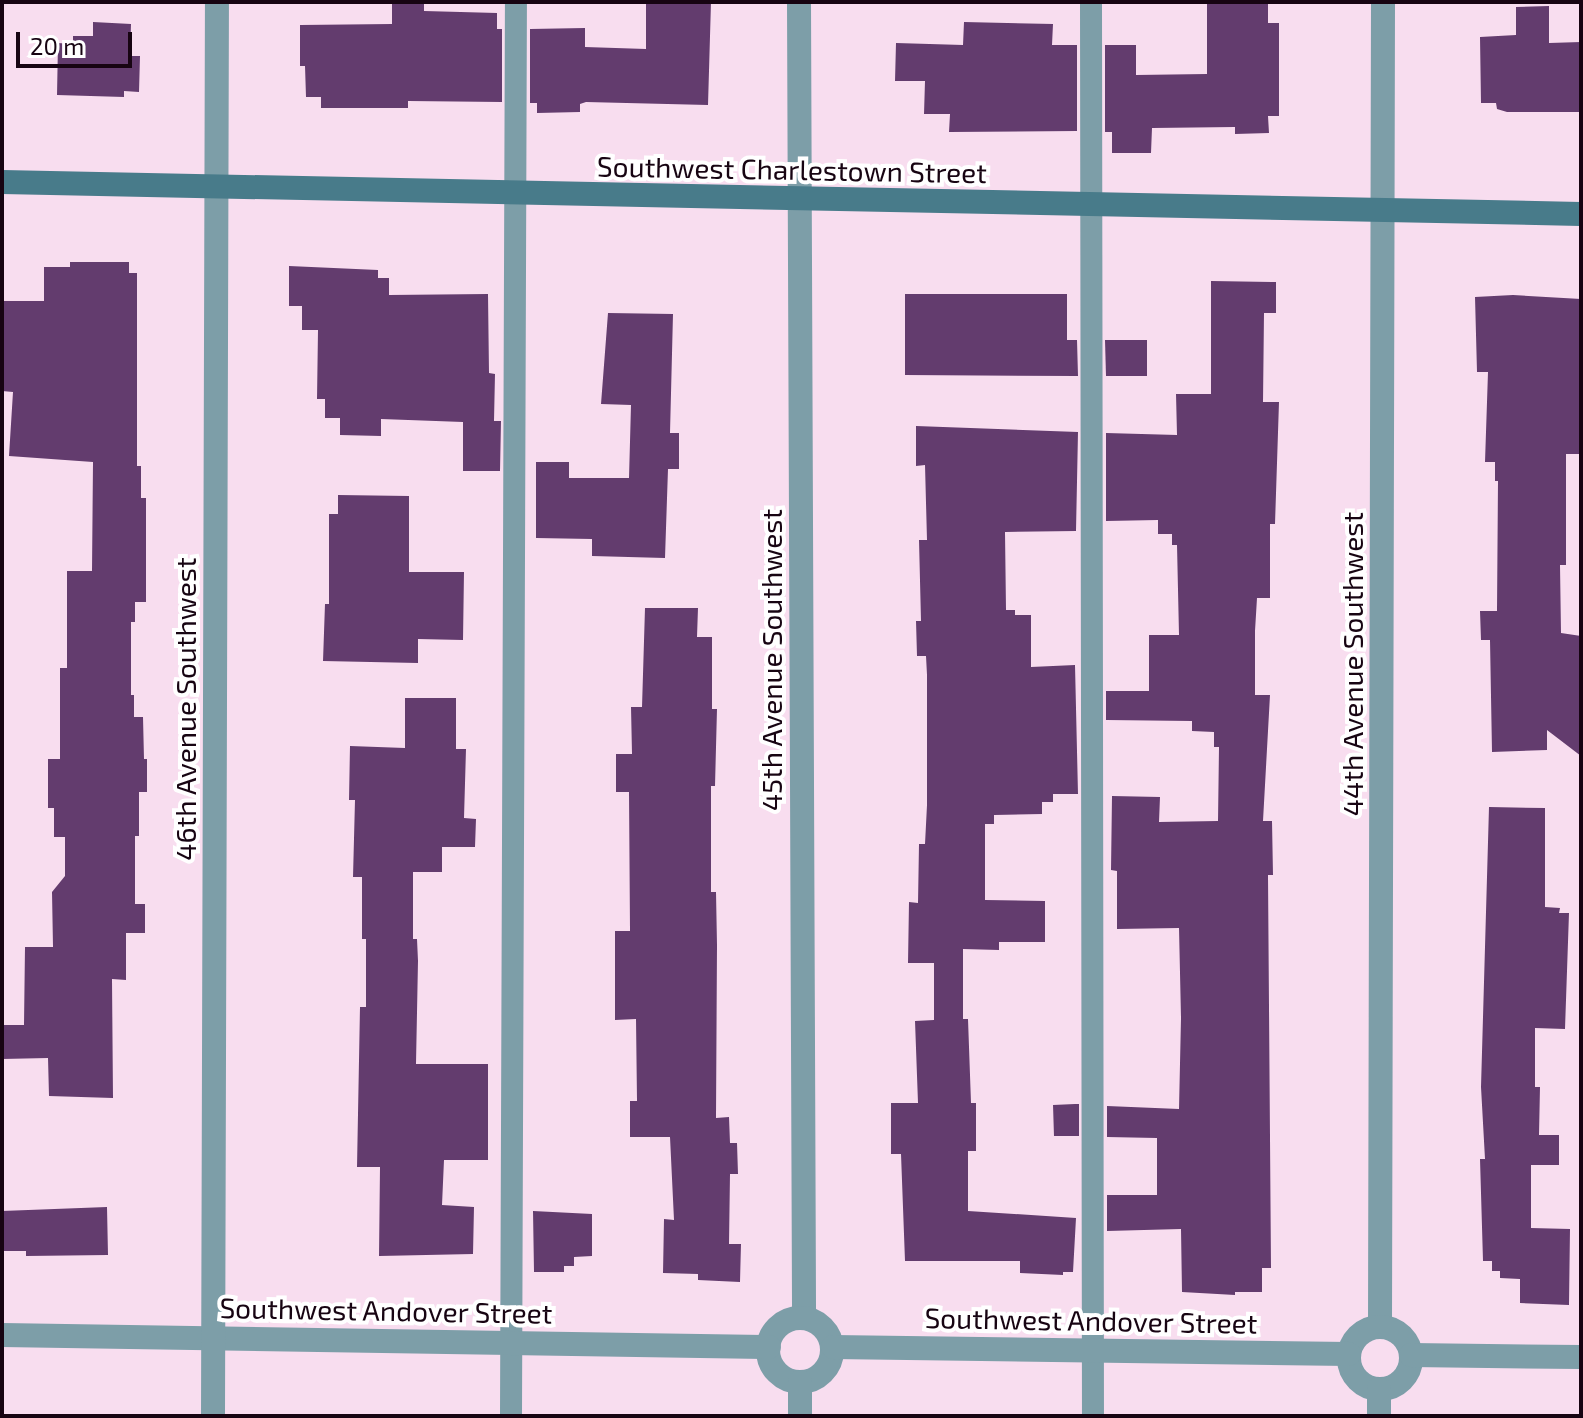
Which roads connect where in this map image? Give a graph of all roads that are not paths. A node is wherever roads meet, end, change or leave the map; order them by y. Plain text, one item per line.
1 (217, 2) edge
2 (516, 2) edge
3 (799, 2) edge
4 (1091, 2) edge
5 (1383, 2) edge
6 (2, 182) edge
7 (216, 186) junction
8 (515, 193) junction
9 (798, 200) junction
10 (1090, 204) junction
11 (1383, 208) junction
12 (1581, 214) edge
13 (804, 1318) junction
14 (1380, 1326) junction
15 (2, 1335) edge
16 (213, 1338) junction
17 (512, 1342) junction
18 (769, 1347) junction
19 (833, 1347) junction
20 (1092, 1350) junction
21 (1349, 1354) junction
22 (1411, 1355) junction
23 (1581, 1357) edge
24 (800, 1382) junction
25 (1379, 1389) junction
26 (213, 1416) edge
27 (511, 1416) edge
28 (800, 1416) edge
29 (1093, 1416) edge
30 (1379, 1416) edge

1 - 7 street, 46th Avenue Southwest
2 - 8 lane
3 - 9 street, 45th Avenue Southwest
4 - 10 lane
5 - 11 street, 44th Avenue Southwest
6 - 7 street, Southwest Charlestown Street
7 - 8 street, Southwest Charlestown Street
7 - 16 street, 46th Avenue Southwest
8 - 9 street, Southwest Charlestown Street
8 - 17 lane
9 - 10 street, Southwest Charlestown Street
9 - 13 street, 45th Avenue Southwest
10 - 11 street, Southwest Charlestown Street
10 - 20 lane
11 - 12 street, Southwest Charlestown Street
11 - 14 street, 44th Avenue Southwest
13 - 18 street
13 - 19 street
14 - 21 street
14 - 22 street
15 - 16 street, Southwest Andover Street
16 - 17 street, Southwest Andover Street
16 - 26 street, 46th Avenue Southwest
17 - 18 street, Southwest Andover Street
17 - 27 lane
18 - 24 street
19 - 20 street, Southwest Andover Street
19 - 24 street
20 - 21 street, Southwest Andover Street
20 - 29 lane
21 - 25 street
22 - 23 street
22 - 25 street
24 - 28 street
25 - 30 street

